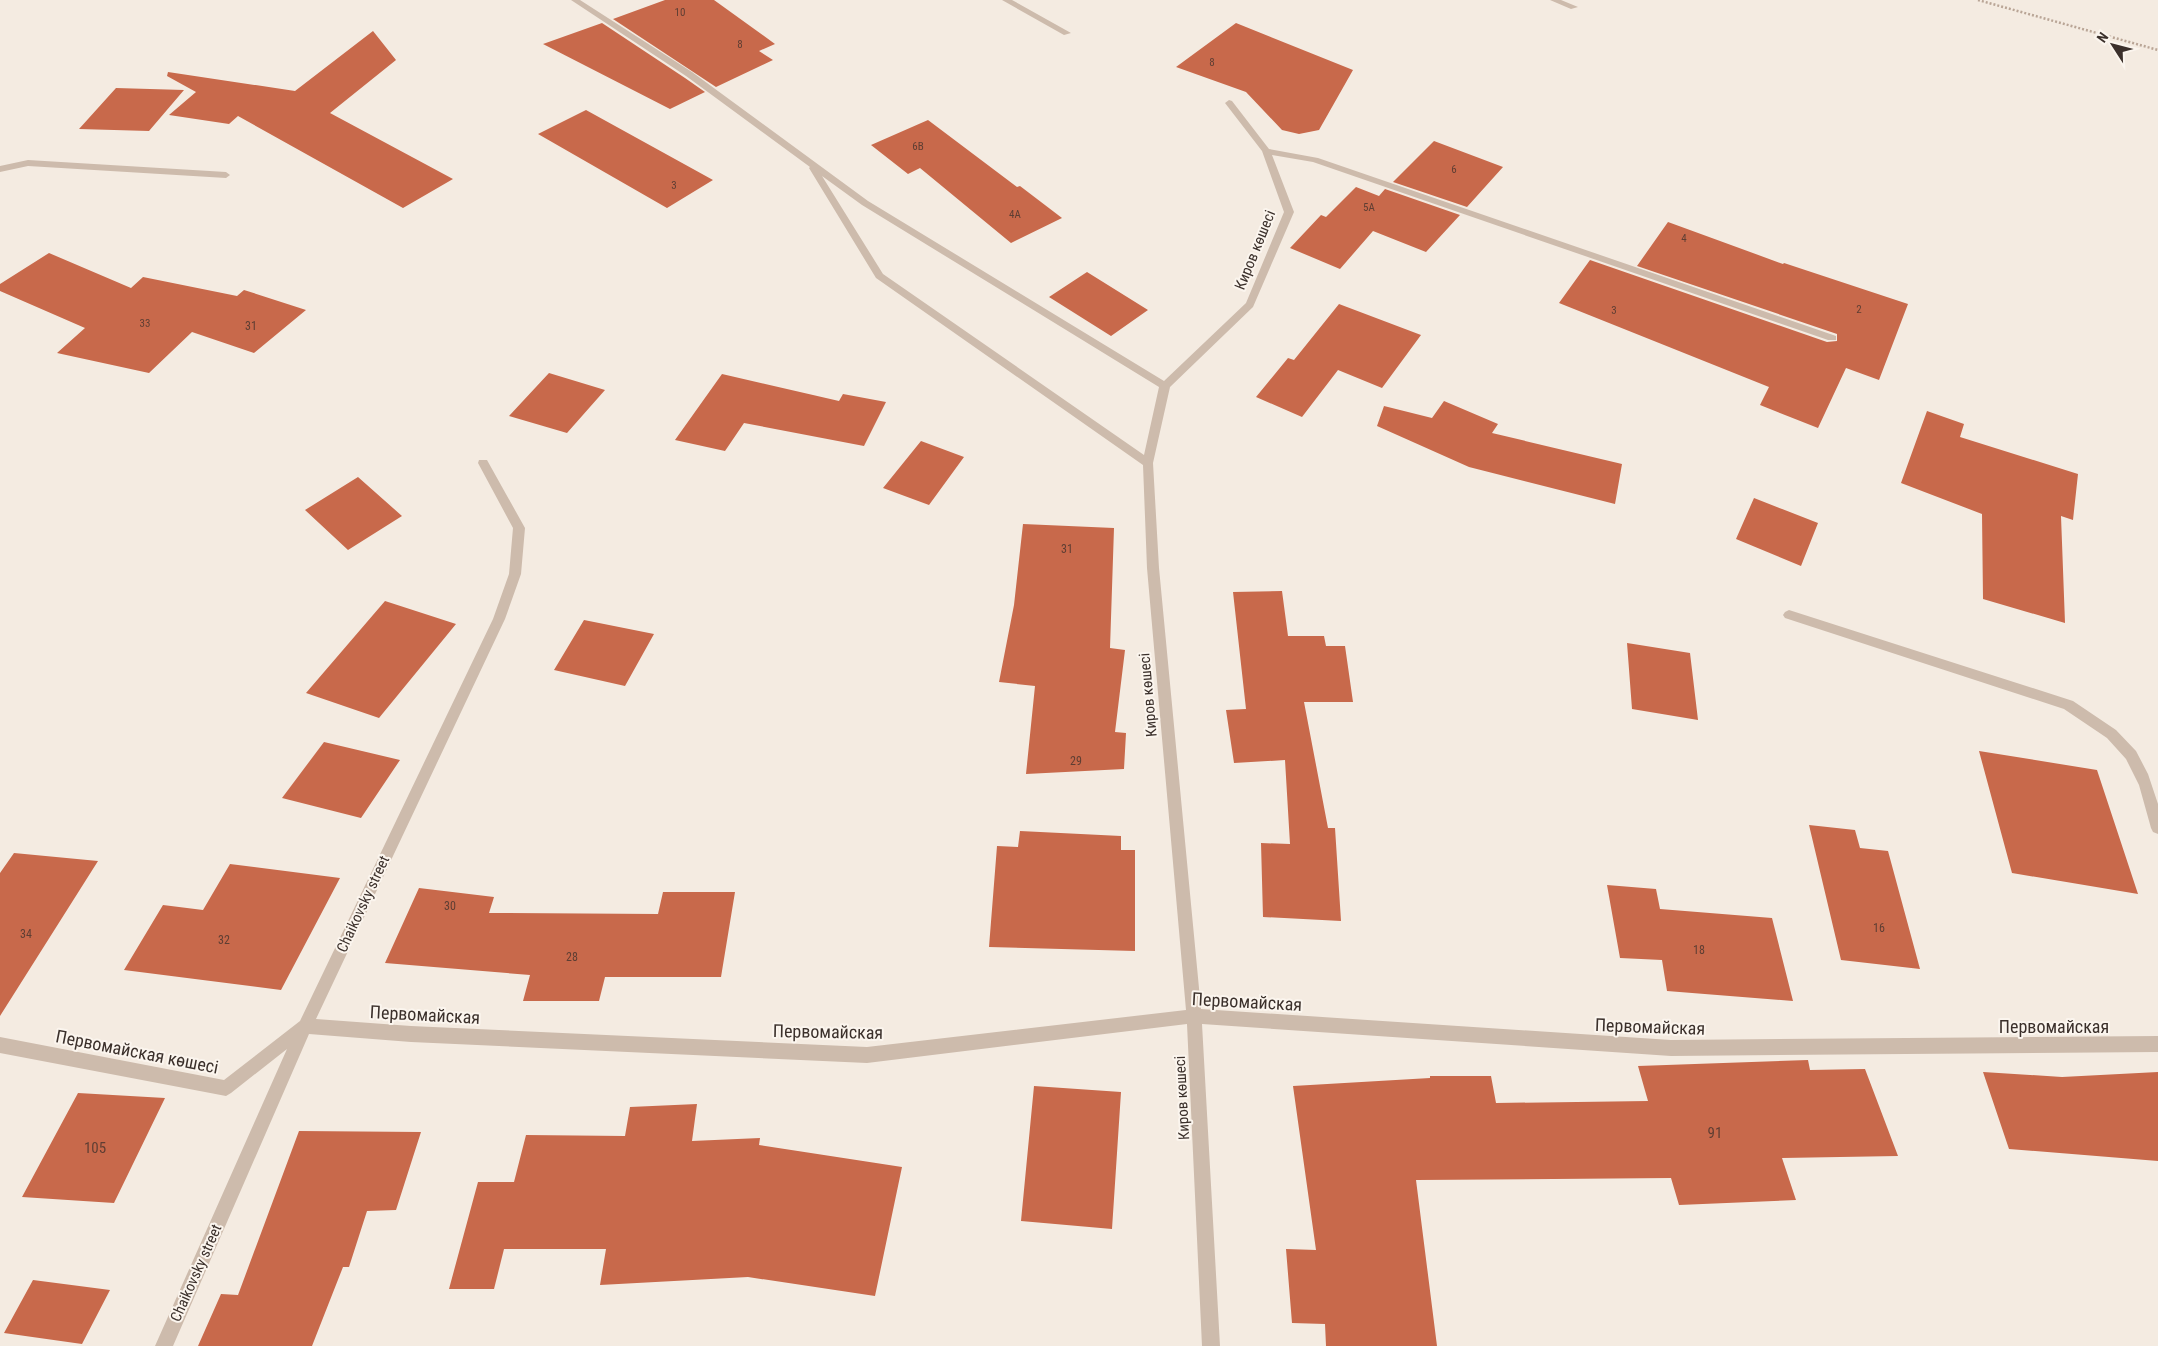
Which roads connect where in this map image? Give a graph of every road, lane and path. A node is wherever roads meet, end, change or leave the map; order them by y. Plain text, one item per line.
1 (575, 0) edge
2 (1006, 0) edge
3 (1554, 0) edge
4 (1978, 0) edge
5 (1574, 7) dead end
6 (1066, 33) dead end
7 (2158, 50) edge
8 (1229, 103) dead end
9 (1266, 152) junction
10 (809, 162) junction
11 (0, 169) edge
12 (226, 175) dead end
13 (1832, 338) dead end
14 (1165, 386) junction
15 (482, 463) dead end
16 (1148, 463) junction
17 (1789, 616) dead end
18 (2158, 828) edge
19 (1194, 1016) junction
20 (305, 1026) junction
21 (2158, 1044) edge
22 (0, 1045) edge
23 (164, 1346) edge
24 (1211, 1346) edge

1 - 10 street
2 - 6 street
3 - 5 street
4 - 7 path
8 - 9 street, Киров көшесі
9 - 13 street
9 - 14 street, Киров көшесі
10 - 14 street
10 - 16 street
11 - 12 street
14 - 16 street, Киров көшесі
15 - 20 street, Chaikovsky street
16 - 19 street, Киров көшесі
17 - 18 street
19 - 20 street, Первомайская
19 - 21 street, Первомайская
19 - 24 street, Киров көшесі
20 - 22 street, Первомайская көшесі
20 - 23 street, Chaikovsky street

